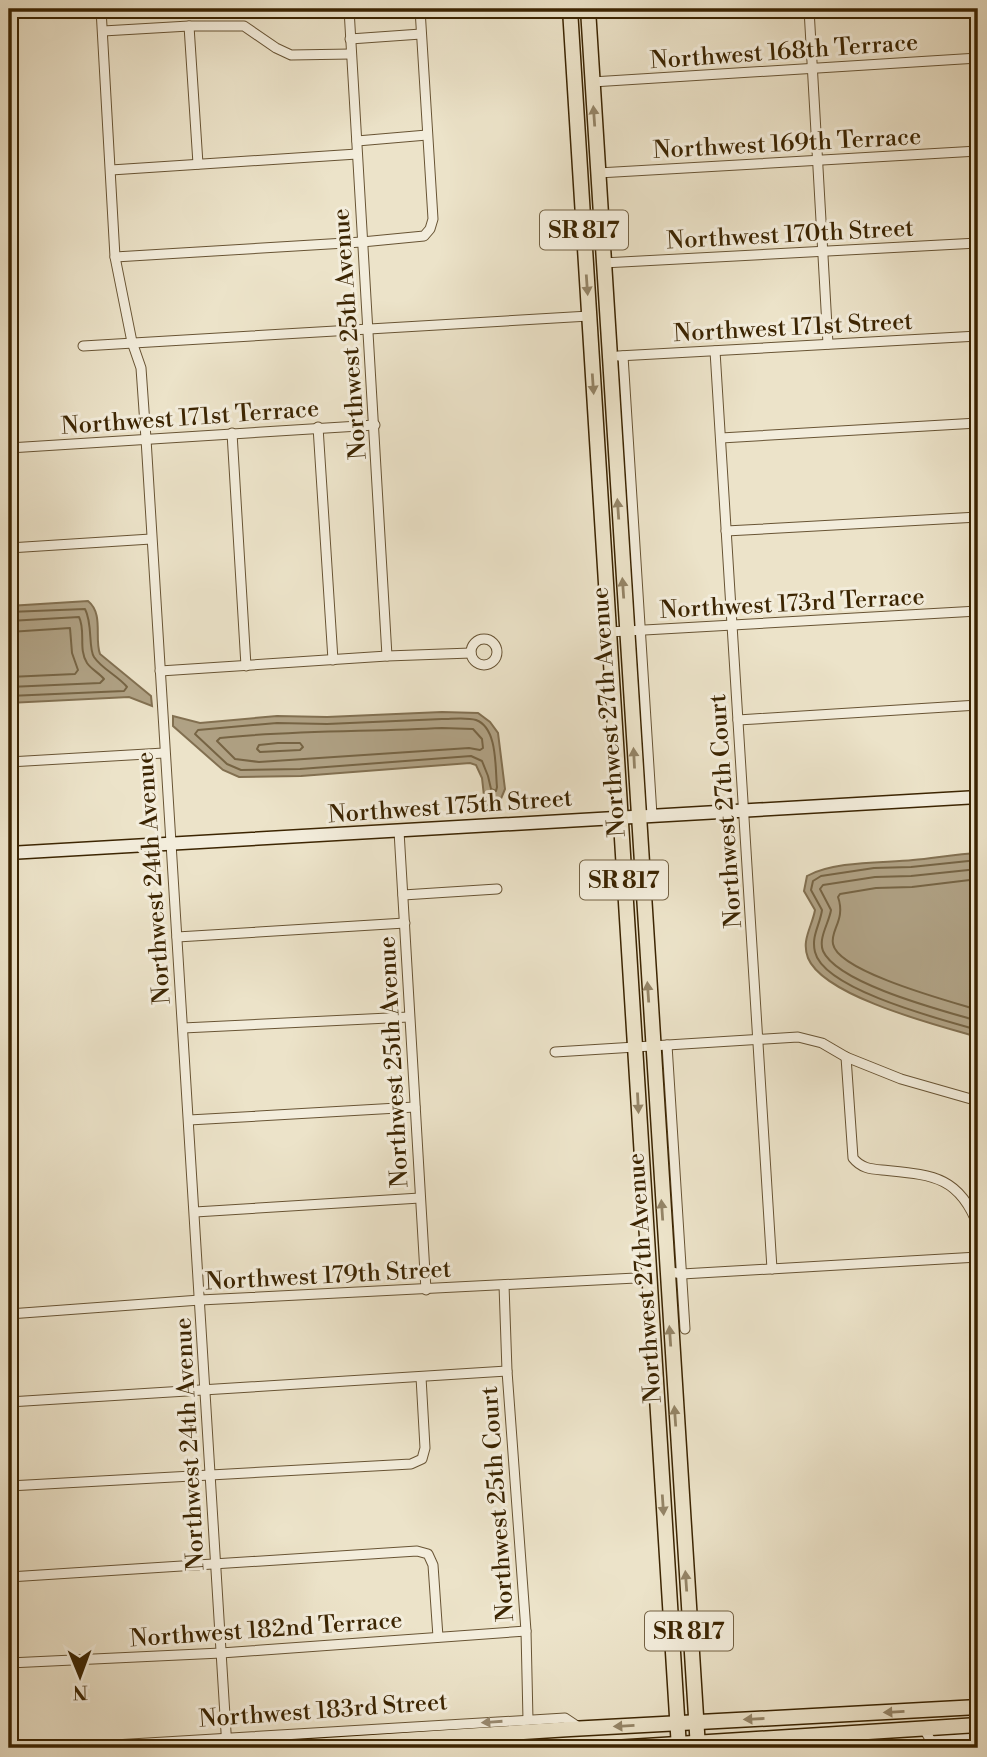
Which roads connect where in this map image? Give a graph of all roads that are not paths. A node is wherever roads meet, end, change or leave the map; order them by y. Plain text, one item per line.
1 (101, 9) edge
2 (349, 9) edge
3 (420, 9) edge
4 (570, 9) edge
5 (588, 9) edge
6 (809, 9) edge
7 (189, 26) junction
8 (103, 31) junction
9 (421, 34) junction
10 (350, 39) junction
11 (351, 54) junction
12 (978, 58) edge
13 (813, 68) junction
14 (592, 82) junction
15 (427, 135) junction
16 (357, 141) junction
17 (579, 144) junction
18 (978, 151) edge
19 (357, 154) junction
20 (818, 161) junction
21 (198, 164) junction
22 (111, 170) junction
23 (598, 173) junction
24 (581, 179) junction
25 (600, 207) junction
26 (362, 242) junction
27 (978, 243) edge
28 (823, 252) junction
29 (115, 257) junction
30 (603, 263) junction
31 (589, 316) junction
32 (368, 329) junction
33 (978, 336) edge
34 (132, 342) junction
35 (828, 344) junction
36 (83, 346) dead end
37 (715, 351) junction
38 (614, 353) junction
39 (978, 423) edge
40 (374, 425) junction
41 (318, 427) junction
42 (232, 433) junction
43 (721, 438) junction
44 (146, 439) junction
45 (9, 448) edge
46 (616, 474) junction
47 (599, 475) junction
48 (978, 517) edge
49 (726, 531) junction
50 (151, 539) junction
51 (9, 548) edge
52 (978, 611) edge
53 (732, 626) junction
54 (633, 631) junction
55 (609, 632) junction
56 (471, 653) dead end
57 (387, 656) junction
58 (333, 660) junction
59 (246, 666) junction
60 (160, 671) junction
61 (978, 705) edge
62 (738, 720) junction
63 (164, 753) junction
64 (9, 762) edge
65 (978, 797) edge
66 (744, 811) junction
67 (645, 815) junction
68 (620, 816) junction
69 (399, 831) junction
70 (171, 844) junction
71 (9, 853) edge
72 (497, 890) dead end
73 (403, 895) junction
74 (405, 923) junction
75 (177, 937) junction
76 (409, 1017) junction
77 (183, 1028) junction
78 (758, 1039) junction
79 (667, 1045) junction
80 (652, 1046) junction
81 (634, 1047) junction
82 (555, 1052) dead end
83 (846, 1057) junction
84 (978, 1101) edge
85 (415, 1107) junction
86 (189, 1119) junction
87 (420, 1198) junction
88 (195, 1212) junction
89 (978, 1226) edge
90 (647, 1247) junction
91 (978, 1257) edge
92 (772, 1269) junction
93 (666, 1271) junction
94 (682, 1274) junction
95 (649, 1280) junction
96 (504, 1286) junction
97 (426, 1290) junction
98 (200, 1300) junction
99 (668, 1306) junction
100 (9, 1314) edge
101 (685, 1329) dead end
102 (507, 1371) junction
103 (421, 1377) junction
104 (205, 1391) junction
105 (9, 1402) edge
106 (678, 1466) junction
107 (661, 1467) junction
108 (210, 1476) junction
109 (9, 1486) edge
110 (215, 1563) junction
111 (9, 1577) edge
112 (526, 1631) junction
113 (438, 1636) junction
114 (221, 1653) junction
115 (9, 1662) edge
116 (978, 1707) edge
117 (528, 1720) junction
118 (696, 1722) junction
119 (677, 1723) junction
120 (978, 1725) edge
121 (581, 1729) junction
122 (924, 1729) junction
123 (513, 1733) junction
124 (978, 1738) edge
125 (227, 1743) edge
126 (679, 1746) edge
127 (697, 1746) edge
128 (64, 1748) edge
129 (281, 1748) edge
130 (614, 1748) edge

1 - 8 street, Northwest 24th Avenue
2 - 10 street, Northwest 25th Avenue
3 - 9 street
4 - 17 main road, Northwest 27th Avenue / SR 817
5 - 14 main road, Northwest 27th Avenue / SR 817
6 - 13 street
7 - 8 street
7 - 11 street
7 - 21 street
8 - 22 street, Northwest 24th Avenue
9 - 10 street
9 - 15 street
10 - 11 street, Northwest 25th Avenue
11 - 16 street, Northwest 25th Avenue
12 - 13 street, Northwest 168th Terrace
13 - 14 street, Northwest 168th Terrace
13 - 20 street
23 -> 14 main road, Northwest 27th Avenue / SR 817
15 - 16 street
15 - 26 street
16 - 19 street, Northwest 25th Avenue
17 - 23 main road
17 - 24 main road, Northwest 27th Avenue / SR 817
18 - 20 street, Northwest 169th Terrace
19 - 21 street
19 - 26 street, Northwest 25th Avenue
20 - 23 street, Northwest 169th Terrace
20 - 28 street
21 - 22 street
22 - 29 street, Northwest 24th Avenue
23 - 25 main road, Northwest 27th Avenue / SR 817
24 - 25 main road
24 -> 31 main road, Northwest 27th Avenue / SR 817
25 - 30 main road, Northwest 27th Avenue / SR 817
26 - 29 street
26 - 32 street, Northwest 25th Avenue
27 - 28 street, Northwest 170th Street
28 - 30 street, Northwest 170th Street
28 - 35 street
29 - 34 street, Northwest 24th Avenue
30 - 38 main road, Northwest 27th Avenue / SR 817
31 - 32 street
31 - 38 main road
31 -> 47 main road, Northwest 27th Avenue / SR 817
32 - 34 street
32 - 40 street, Northwest 25th Avenue
33 - 35 street, Northwest 171st Street
34 - 36 street
34 - 44 street, Northwest 24th Avenue
35 - 37 street, Northwest 171st Street
37 - 38 street, Northwest 171st Street
37 - 43 street, Northwest 27th Court
38 - 46 main road, Northwest 27th Avenue / SR 817
38 - 54 street
39 - 43 street
40 - 41 street, Northwest 171st Terrace
40 - 57 street, Northwest 25th Avenue
41 - 42 street, Northwest 171st Terrace
41 - 58 street
42 - 44 street, Northwest 171st Terrace
42 - 59 street
43 - 49 street, Northwest 27th Court
44 - 45 street, Northwest 171st Terrace
44 - 50 street, Northwest 24th Avenue
46 - 47 main road
54 -> 46 main road, Northwest 27th Avenue / SR 817
47 - 55 main road, Northwest 27th Avenue / SR 817
48 - 49 street
49 - 53 street, Northwest 27th Court
50 - 51 street
50 - 60 street, Northwest 24th Avenue
52 - 53 street, Northwest 173rd Terrace
53 - 54 street, Northwest 173rd Terrace
53 - 62 street, Northwest 27th Court
54 - 55 street, Northwest 173rd Terrace
54 - 67 main road, Northwest 27th Avenue / SR 817
55 - 68 main road, Northwest 27th Avenue / SR 817
56 - 57 street
57 - 58 street
58 - 59 street
59 - 60 street
60 - 63 street, Northwest 24th Avenue
61 - 62 street
62 - 66 street, Northwest 27th Court
63 - 64 street
63 - 70 street, Northwest 24th Avenue
65 - 66 street, Northwest 175th Street
66 - 67 street, Northwest 175th Street
66 - 78 street, Northwest 27th Court
67 - 68 street, Northwest 175th Street
80 -> 67 main road, Northwest 27th Avenue / SR 817
68 - 69 street, Northwest 175th Street
68 - 81 main road, Northwest 27th Avenue / SR 817
69 - 70 street, Northwest 175th Street
69 - 73 street, Northwest 25th Avenue
70 - 71 street, Northwest 175th Street
70 - 75 street, Northwest 24th Avenue
72 - 73 street
73 - 74 street, Northwest 25th Avenue
74 - 75 street
74 - 76 street, Northwest 25th Avenue
75 - 77 street, Northwest 24th Avenue
76 - 77 street
76 - 85 street, Northwest 25th Avenue
77 - 86 street, Northwest 24th Avenue
78 - 79 street
78 - 83 street
78 - 92 street, Northwest 27th Court
79 - 80 street
79 - 94 street
80 - 81 street
93 -> 80 main road, Northwest 27th Avenue / SR 817
81 - 82 street
81 -> 90 main road, Northwest 27th Avenue / SR 817
83 - 84 street
83 - 89 street
85 - 86 street
85 - 87 street, Northwest 25th Avenue
86 - 88 street, Northwest 24th Avenue
87 - 88 street
87 - 97 street, Northwest 25th Avenue
88 - 98 street, Northwest 24th Avenue
90 - 93 main road
90 - 95 main road, Northwest 27th Avenue / SR 817
91 - 92 street
92 - 94 street
93 - 94 street
93 - 99 main road, Northwest 27th Avenue / SR 817
94 - 101 street
95 - 96 street, Northwest 179th Street
95 - 99 main road
95 - 107 main road, Northwest 27th Avenue / SR 817
96 - 97 street, Northwest 179th Street
96 - 102 street, Northwest 25th Court
97 - 98 street, Northwest 179th Street
98 - 100 street, Northwest 179th Street
98 - 104 street, Northwest 24th Avenue
106 -> 99 main road, Northwest 27th Avenue / SR 817
102 - 103 street
102 - 112 street, Northwest 25th Court
103 - 104 street
103 - 108 street
104 - 105 street
104 - 108 street, Northwest 24th Avenue
106 - 107 main road
118 -> 106 main road, Northwest 27th Avenue / SR 817
107 -> 119 main road, Northwest 27th Avenue / SR 817
108 - 109 street
108 - 110 street, Northwest 24th Avenue
110 - 111 street
110 - 113 street
110 - 114 street, Northwest 24th Avenue
112 - 113 street, Northwest 182nd Terrace
112 - 117 street, Northwest 25th Court
113 - 114 street, Northwest 182nd Terrace
114 - 115 street, Northwest 182nd Terrace
114 - 125 street, Northwest 24th Avenue
116 -> 118 main road, Northwest 183rd Street
117 - 121 street, Northwest 183rd Street
117 - 123 main road
117 -> 125 street, Northwest 183rd Street
118 - 119 main road, Northwest 183rd Street
118 - 127 main road, Northwest 27th Avenue / SR 817
119 -> 121 main road, Northwest 183rd Street
119 - 126 main road, Northwest 27th Avenue / SR 817
120 - 122 main road
121 - 123 main road, Northwest 183rd Street
122 - 124 street
122 - 127 main road
123 - 129 main road, Northwest 183rd Street
125 - 128 street, Northwest 183rd Street
126 - 127 main road
126 - 130 main road

